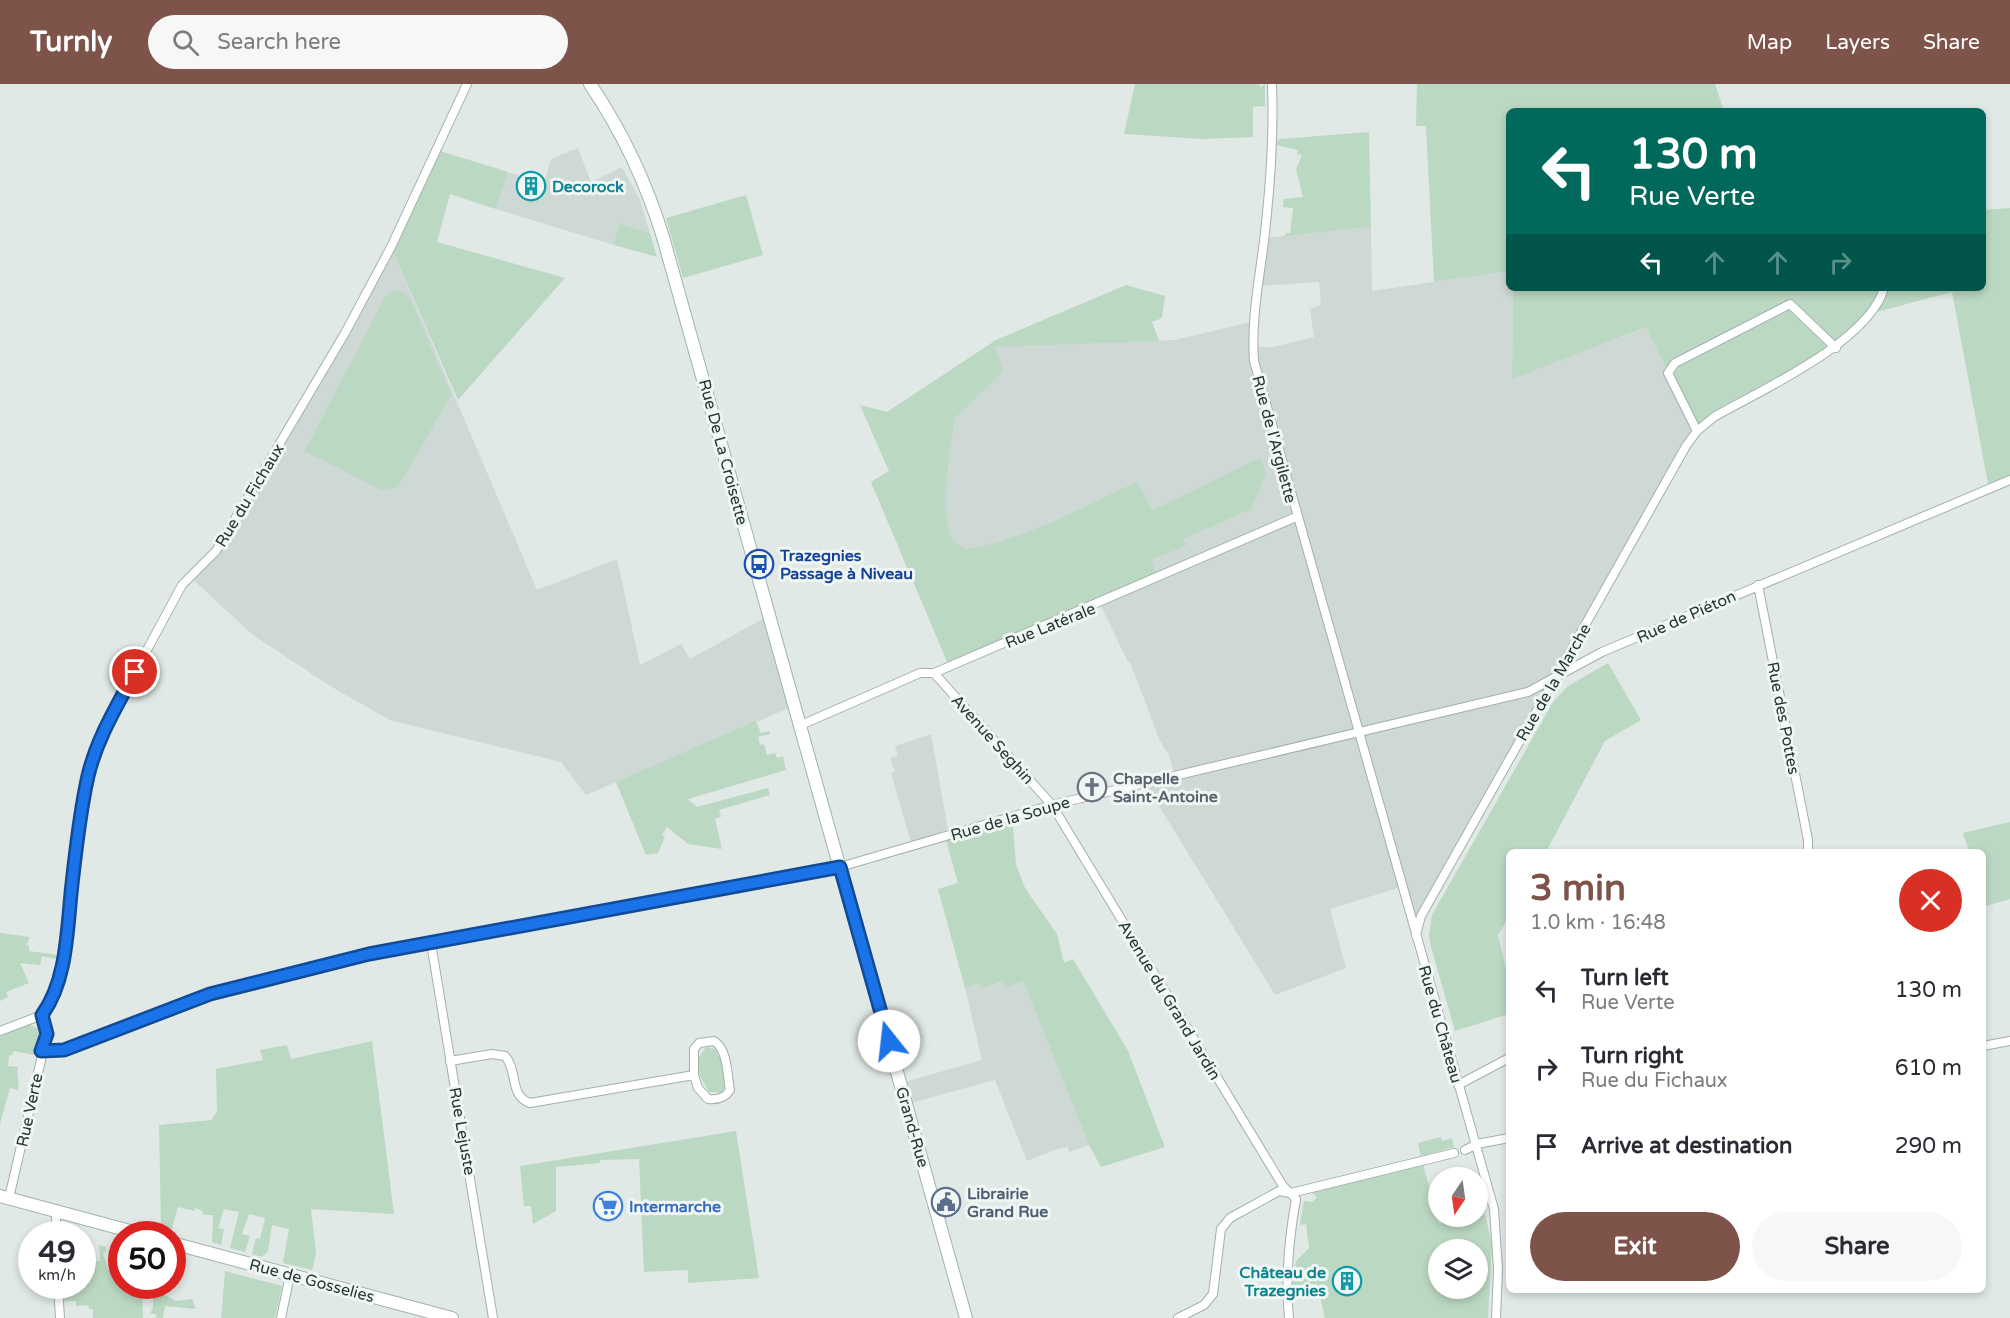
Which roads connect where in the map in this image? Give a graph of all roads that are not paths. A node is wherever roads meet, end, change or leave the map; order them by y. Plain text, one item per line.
1 (467, 84) edge
2 (590, 84) edge
3 (1272, 84) edge
4 (1882, 291) edge
5 (1836, 348) junction
6 (1697, 431) junction
7 (2010, 480) edge
8 (1296, 517) junction
9 (1758, 585) junction
10 (934, 673) junction
11 (1553, 681) junction
12 (801, 725) junction
13 (1358, 735) junction
14 (1052, 806) junction
15 (1808, 849) edge
16 (840, 867) junction
17 (1416, 935) junction
18 (431, 943) junction
19 (42, 1015) junction
20 (0, 1031) edge
21 (2010, 1041) edge
22 (1986, 1045) edge
23 (41, 1051) junction
24 (1506, 1060) edge
25 (450, 1061) junction
26 (694, 1075) junction
27 (1458, 1085) junction
28 (1506, 1139) edge
29 (1477, 1144) junction
30 (1465, 1150) dead end
31 (1454, 1153) dead end
32 (1291, 1193) junction
33 (5, 1197) edge
34 (56, 1211) junction
35 (56, 1221) edge
36 (108, 1225) edge
37 (186, 1247) edge
38 (290, 1275) junction
39 (59, 1299) edge
40 (60, 1318) edge
41 (281, 1318) edge
42 (452, 1318) edge
43 (493, 1318) edge
44 (966, 1318) edge
45 (1178, 1318) edge
46 (1289, 1318) edge
47 (1496, 1318) edge

1 - 19 street, Rue du Fichaux
2 - 12 main road, Rue De La Croisette
3 - 8 street, Rue de l'Argilette
4 - 5 street, Rue de la Marche
5 - 6 street, Rue de la Marche
5 - 6 street
6 - 11 street, Rue de la Marche
7 - 9 street, Rue de Piéton
8 - 10 street, Rue Latérale
8 - 13 street, Rue de l'Argilette
9 - 11 street, Rue de Piéton
9 - 15 street, Rue des Pottes
10 - 12 street, Rue Latérale
10 - 14 street, Avenue Seghin
11 - 13 street, Rue de Piéton
11 - 17 street, Rue de la Marche
12 - 16 main road, Rue De La Croisette
13 - 14 street, Rue de la Soupe
13 - 17 street, Rue du Château
14 - 16 street, Rue de la Soupe
14 - 32 street, Avenue du Grand Jardin
16 - 18 street, Rue Verte
16 - 44 main road, Grand-Rue
17 - 27 street, Rue du Château
18 - 23 street, Rue Verte
18 - 25 street, Rue Lejuste
19 - 20 street
19 - 23 street
21 - 22 street
23 - 33 street, Rue Verte
24 - 27 street
25 - 26 street
25 - 43 street, Rue Lejuste
26 - 26 street
27 - 29 street, Rue du Château
28 - 29 street
29 - 30 street
29 - 47 street, Rue du Château
31 - 32 street
32 - 45 street
32 - 46 street
33 - 34 main road
34 - 35 street
34 - 36 main road
37 - 38 main road, Rue de Gosselies
38 - 41 street
38 - 42 main road, Rue de Gosselies
39 - 40 street

